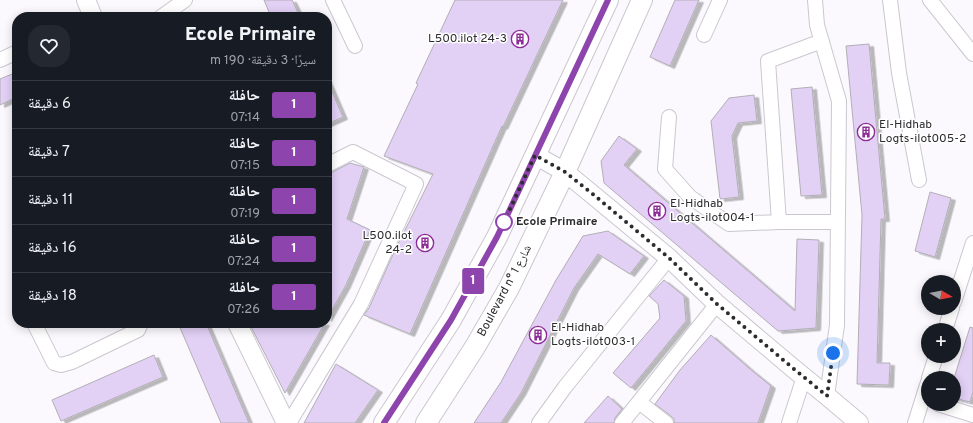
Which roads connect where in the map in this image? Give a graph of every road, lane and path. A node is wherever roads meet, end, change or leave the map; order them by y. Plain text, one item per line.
1 (86, 0) edge
2 (185, 0) edge
3 (333, 0) edge
4 (608, 0) edge
5 (642, 0) edge
6 (720, 0) edge
7 (815, 0) edge
8 (890, 0) edge
9 (930, 0) edge
10 (91, 12) edge
11 (168, 12) edge
12 (704, 35) dead end
13 (822, 41) junction
14 (355, 46) dead end
15 (12, 54) edge
16 (973, 54) edge
17 (0, 60) edge
18 (669, 117) dead end
19 (535, 155) junction
20 (332, 162) edge
21 (565, 172) junction
22 (919, 180) dead end
23 (779, 222) junction
24 (838, 222) junction
25 (973, 243) edge
26 (669, 258) junction
27 (961, 280) edge
28 (717, 304) junction
29 (36, 328) edge
30 (139, 328) edge
31 (239, 328) edge
32 (804, 377) junction
33 (827, 396) junction
34 (639, 402) junction
35 (921, 409) edge
36 (960, 411) edge
37 (973, 415) edge
38 (286, 423) edge
39 (289, 423) edge
40 (384, 423) edge
41 (426, 423) edge
42 (539, 423) edge
43 (622, 423) edge
44 (666, 423) edge
45 (789, 423) edge
46 (859, 423) edge
47 (915, 423) edge

1 - 10 street
2 - 11 street
3 - 14 street
4 - 19 main road
5 - 21 main road, Boulevard n° شارع 1
6 - 12 street
7 - 13 street
8 - 22 street
9 - 16 street
13 - 23 street
13 - 24 street
15 - 17 street
18 - 23 street
19 - 21 street
19 - 40 main road
20 - 39 street
21 - 26 street
21 - 41 main road, Boulevard n° شارع 1
23 - 24 street
24 - 33 street
25 - 27 street
26 - 28 street
26 - 42 street
28 - 32 street
28 - 34 street
29 - 30 street
31 - 38 street
32 - 33 street
32 - 45 street
33 - 46 street
34 - 43 street
34 - 44 street
35 - 47 street
36 - 37 street

